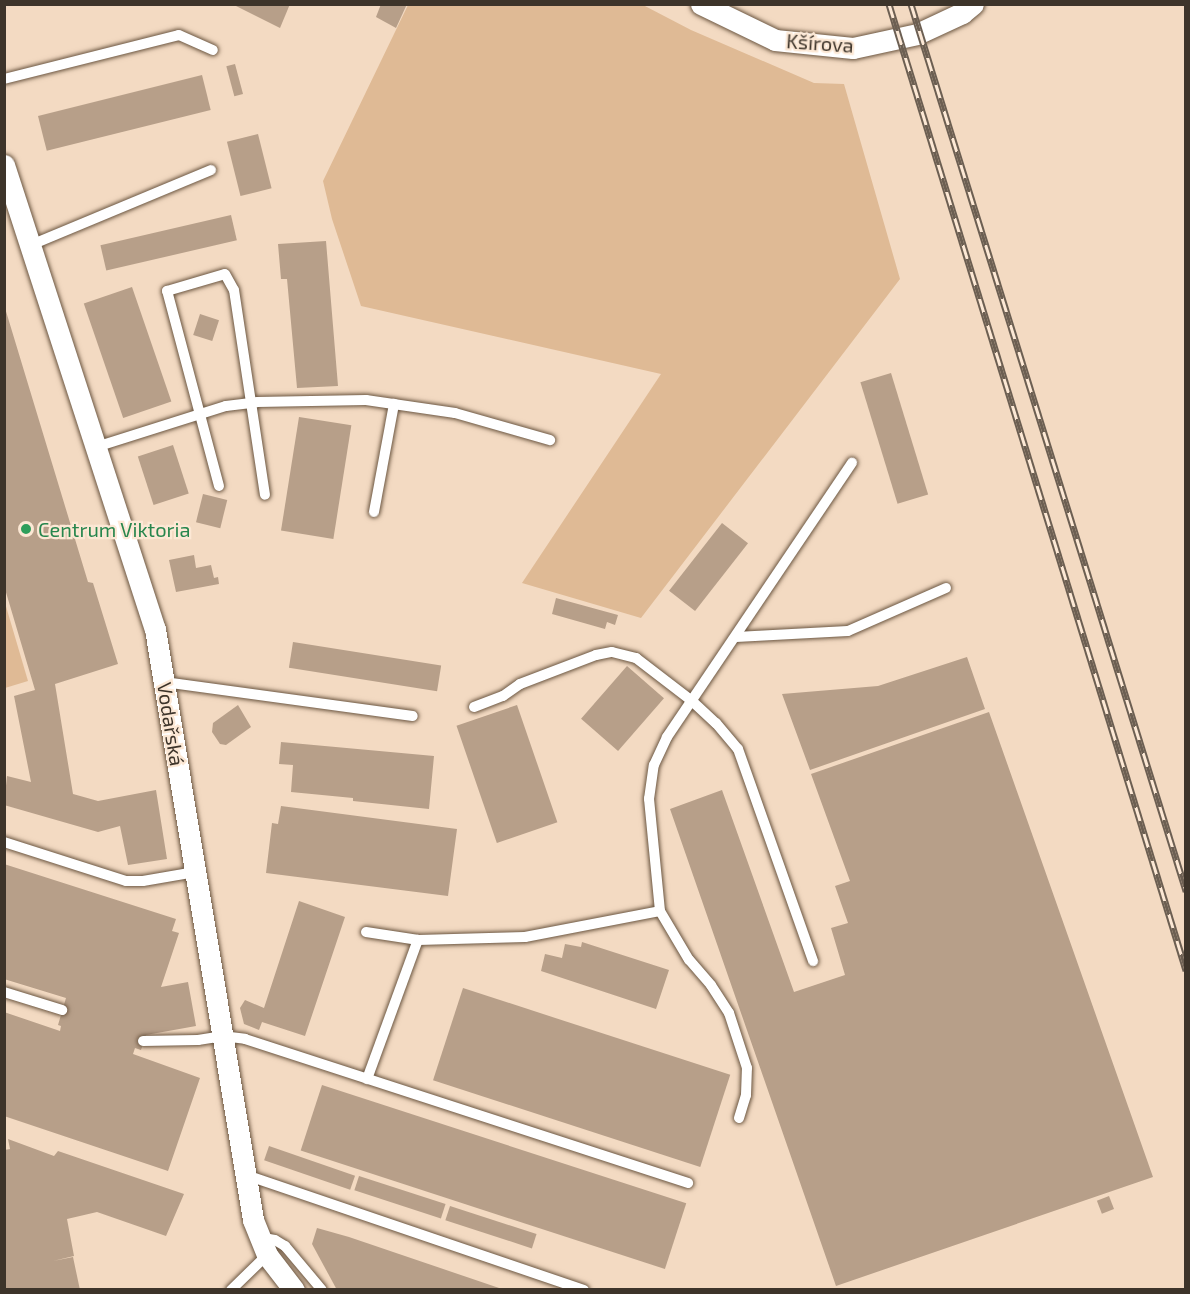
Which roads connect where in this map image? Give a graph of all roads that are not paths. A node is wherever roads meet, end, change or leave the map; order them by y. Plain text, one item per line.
1 (701, 4) edge
2 (974, 4) edge
3 (213, 50) dead end
4 (4, 79) edge
5 (4, 165) edge
6 (211, 170) dead end
7 (31, 245) junction
8 (251, 403) junction
9 (394, 404) junction
10 (200, 415) junction
11 (550, 440) dead end
12 (96, 447) junction
13 (852, 463) dead end
14 (219, 486) dead end
15 (265, 495) dead end
16 (374, 512) dead end
17 (946, 588) dead end
18 (736, 637) junction
19 (164, 682) junction
20 (692, 700) junction
21 (474, 707) dead end
22 (413, 716) dead end
23 (4, 842) edge
24 (195, 872) junction
25 (660, 911) junction
26 (366, 932) dead end
27 (418, 940) junction
28 (813, 961) dead end
29 (4, 992) edge
30 (62, 1010) dead end
31 (222, 1036) junction
32 (144, 1041) dead end
33 (368, 1079) junction
34 (739, 1118) dead end
35 (245, 1175) junction
36 (688, 1183) dead end
37 (262, 1246) junction
38 (231, 1290) edge
39 (294, 1290) edge
40 (322, 1290) edge
41 (584, 1290) edge

1 - 2 street, Kšírova
3 - 4 lane
5 - 7 street, Vodařská
6 - 7 lane
7 - 12 street, Vodařská
8 - 9 lane
8 - 10 lane
8 - 10 lane
8 - 15 lane
9 - 11 lane
9 - 16 lane
10 - 12 lane
10 - 14 lane
12 - 19 street, Vodařská
13 - 18 lane
17 - 18 lane
18 - 20 lane
19 - 22 lane
19 - 24 street, Vodařská
20 - 21 lane
20 - 25 lane
20 - 28 lane
23 - 24 lane
24 - 31 street, Vodařská
25 - 27 lane
25 - 34 lane
26 - 27 lane
27 - 33 lane
29 - 30 lane
31 - 32 lane
31 - 33 lane
31 - 35 street, Vodařská
33 - 36 lane
35 - 37 street, Vodařská
35 - 41 lane
37 - 38 lane
37 - 39 street, Vodařská
37 - 40 lane

